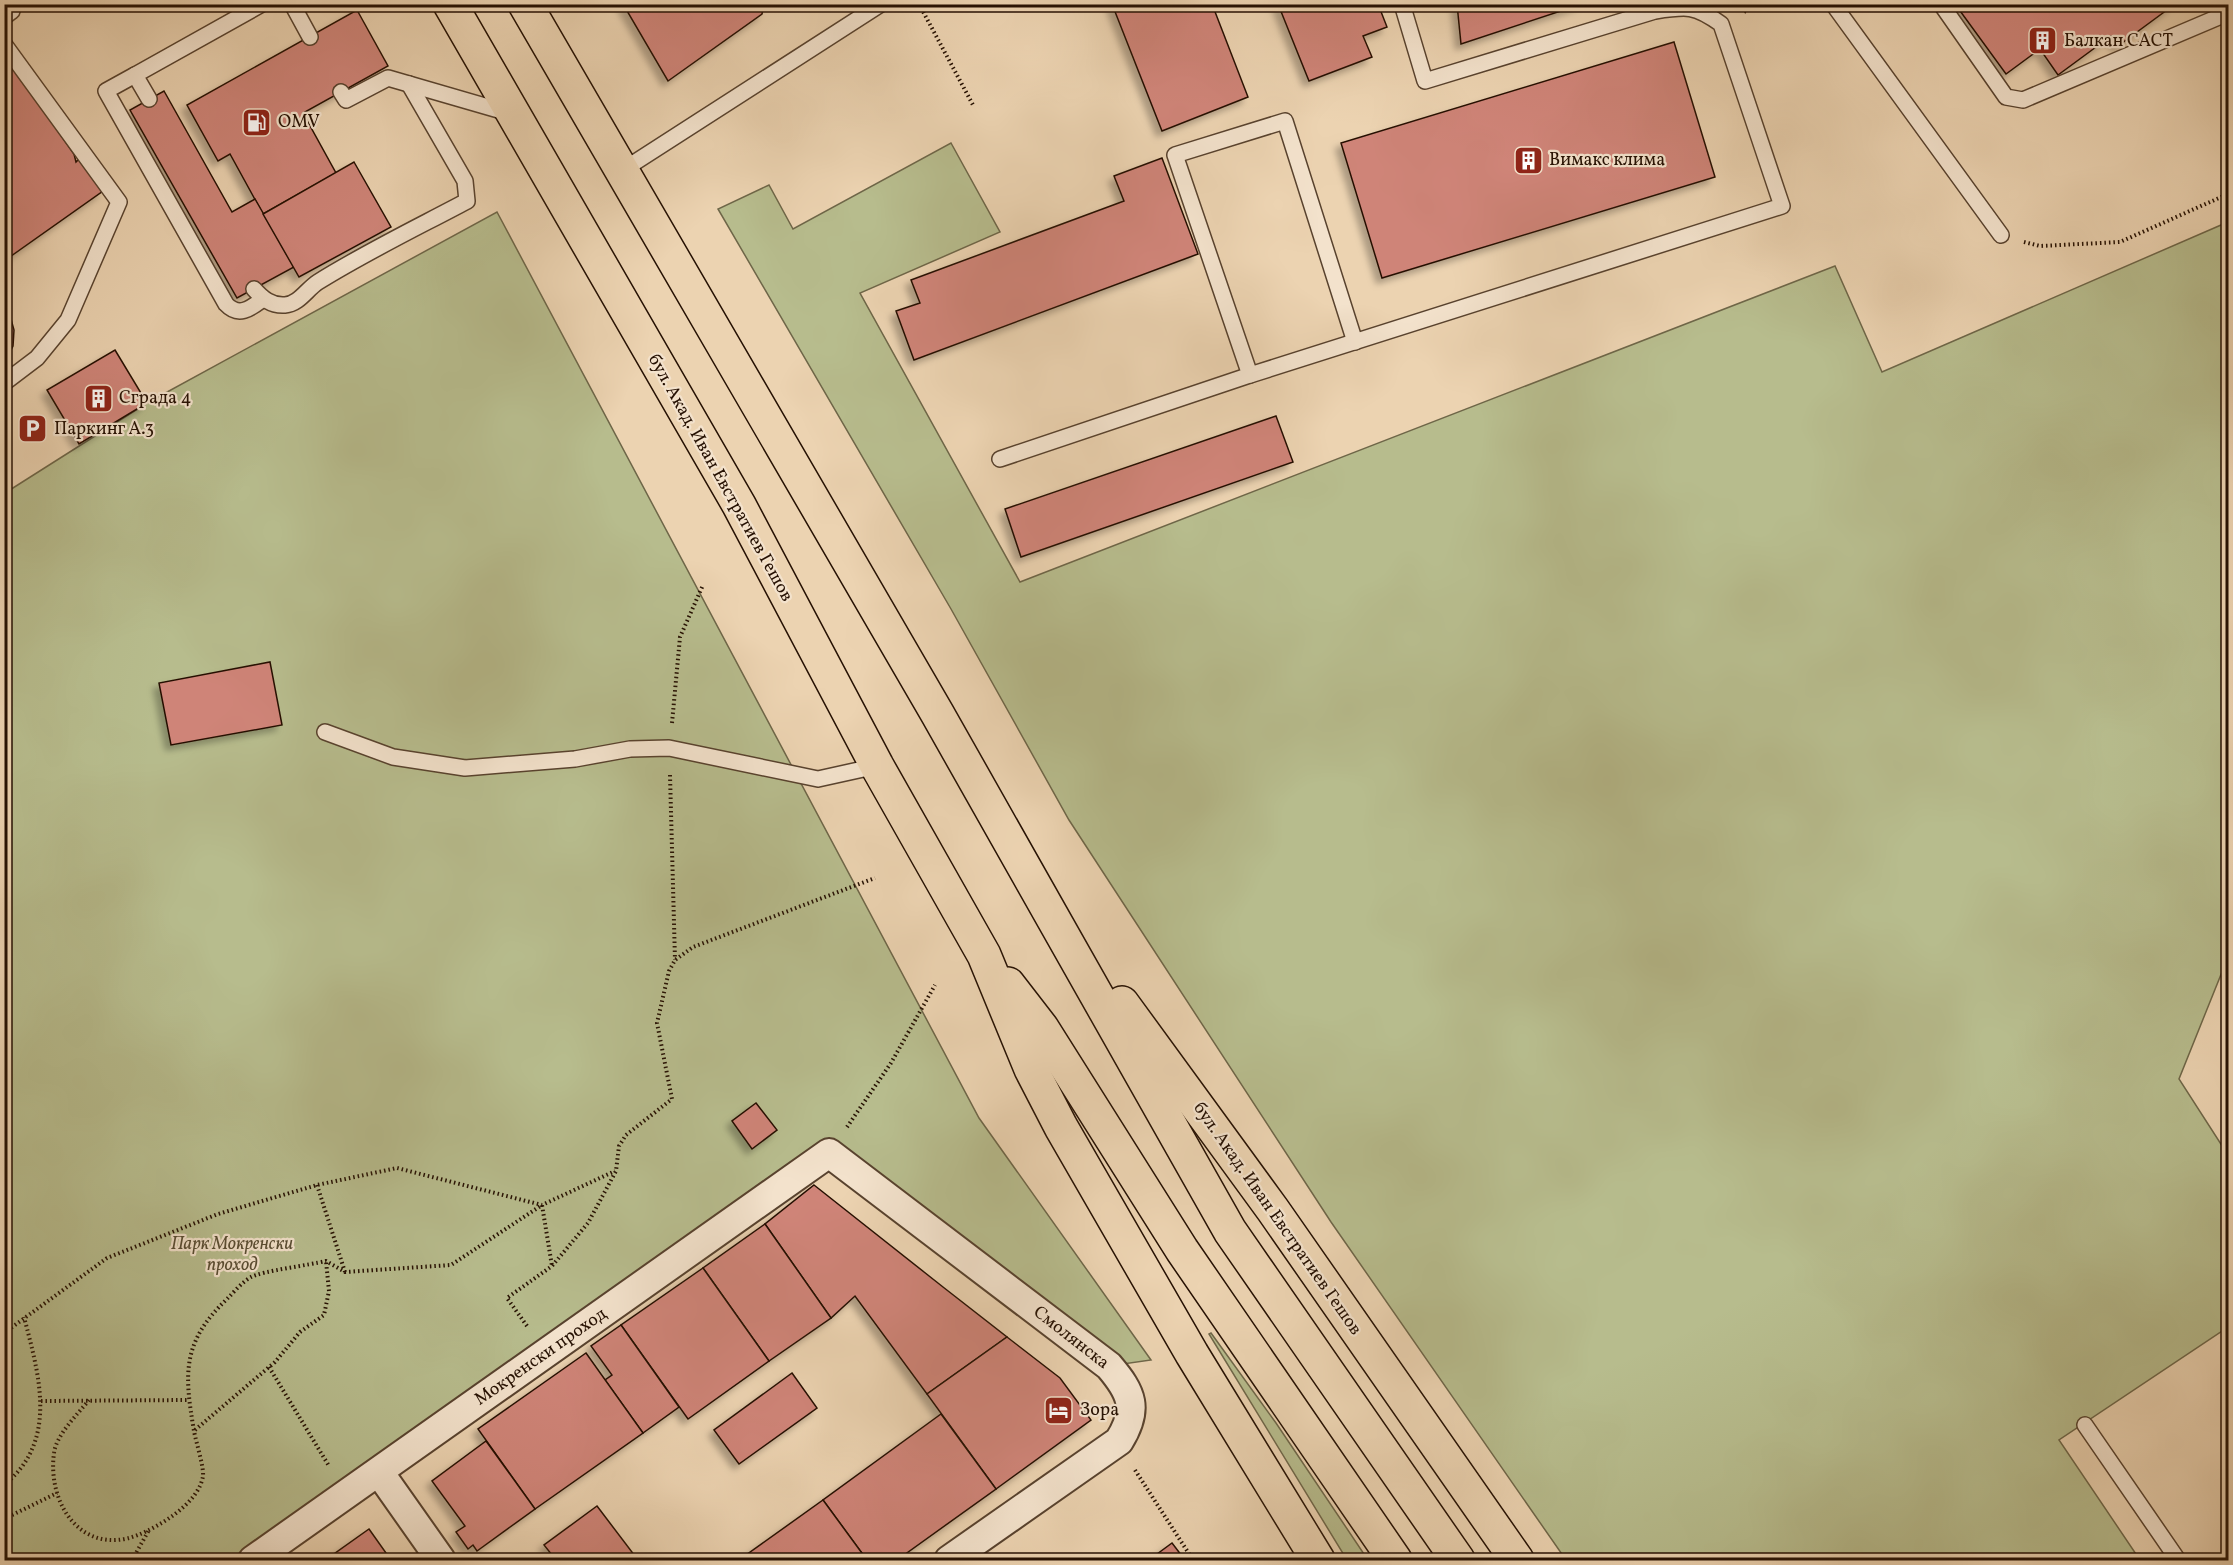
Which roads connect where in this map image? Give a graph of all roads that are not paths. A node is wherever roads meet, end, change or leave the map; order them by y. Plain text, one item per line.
1 (262, 4) edge
2 (292, 4) edge
3 (450, 4) edge
4 (525, 4) edge
5 (881, 4) edge
6 (1402, 4) edge
7 (1833, 4) edge
8 (1941, 4) edge
9 (2229, 13) edge
10 (310, 37) dead end
11 (4, 44) edge
12 (135, 75) junction
13 (409, 84) junction
14 (341, 92) dead end
15 (148, 99) dead end
16 (514, 114) junction
17 (623, 170) junction
18 (2001, 235) road end
19 (1355, 342) junction
20 (1250, 375) junction
21 (4, 382) edge
22 (1000, 459) dead end
23 (326, 732) dead end
24 (877, 766) junction
25 (1032, 881) junction
26 (984, 955) junction
27 (830, 1153) joint
28 (2085, 1425) dead end
29 (379, 1472) junction
30 (254, 1560) edge
31 (441, 1560) edge
32 (950, 1560) edge
33 (1318, 1560) edge
34 (1395, 1560) edge
35 (1458, 1560) edge
36 (1517, 1560) edge
37 (2178, 1560) edge

1 - 12 lane
2 - 10 lane
3 - 16 main road, бул. Акад. Иван Евстратиев Гешов
4 - 17 main road, бул. Акад. Иван Евстратиев Гешов
5 - 17 lane
6 - 19 lane
7 - 18 lane
8 - 9 lane
11 - 21 lane
12 - 13 lane
12 - 15 lane
13 - 14 lane
13 - 16 lane
16 - 24 main road, бул. Акад. Иван Евстратиев Гешов
17 - 25 main road, бул. Акад. Иван Евстратиев Гешов
19 - 20 lane
19 - 20 lane
20 - 22 lane
23 - 24 lane
24 - 26 main road, бул. Акад. Иван Евстратиев Гешов
25 - 35 main road, бул. Акад. Иван Евстратиев Гешов
25 - 36 main road, бул. Акад. Иван Евстратиев Гешов
26 - 33 main road, бул. Акад. Иван Евстратиев Гешов
26 - 34 main road, бул. Акад. Иван Евстратиев Гешов
27 - 29 street, Мокренски проход
27 - 32 street, Смолянска
28 - 37 lane
29 - 30 street, Мокренски проход
29 - 31 street

